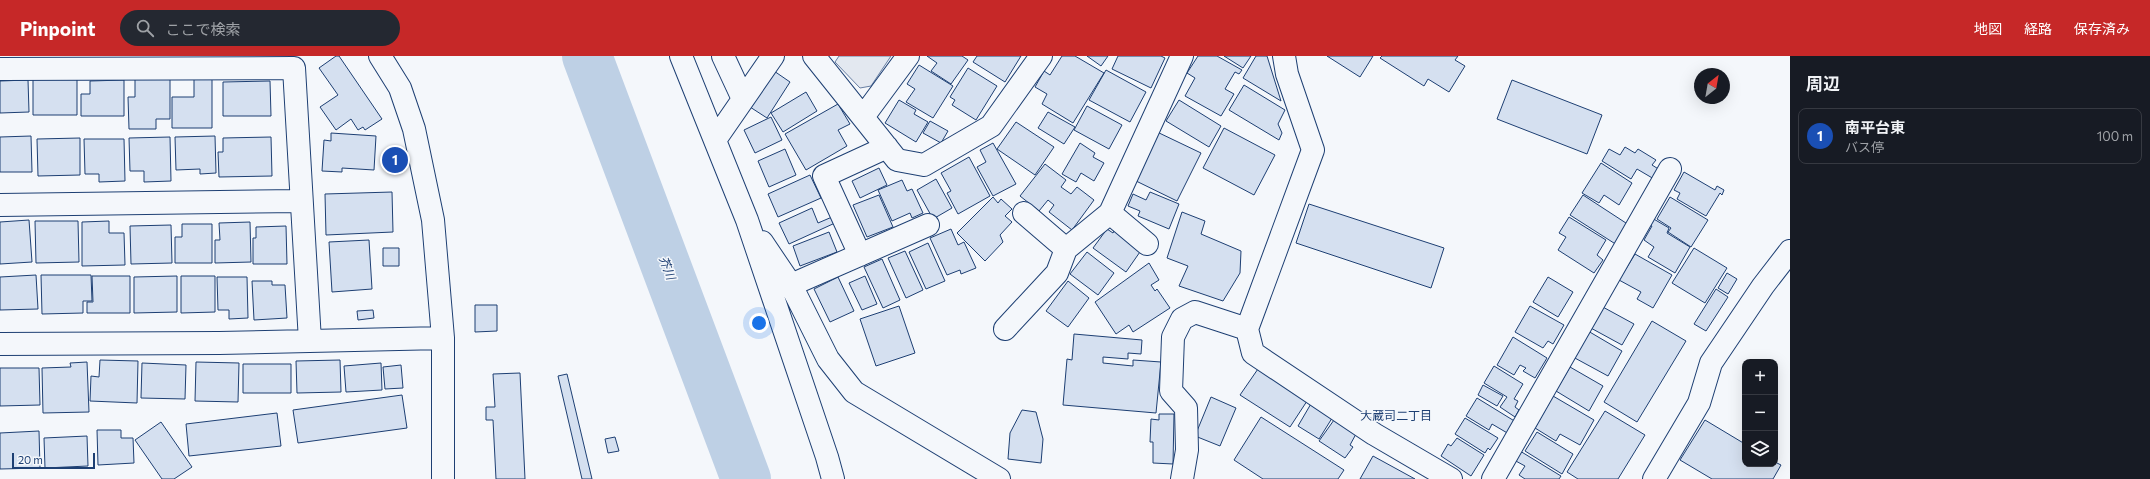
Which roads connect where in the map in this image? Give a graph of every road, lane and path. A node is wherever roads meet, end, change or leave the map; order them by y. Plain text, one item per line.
1 (380, 56) edge
2 (681, 56) edge
3 (723, 56) edge
4 (773, 56) edge
5 (814, 56) edge
6 (908, 56) edge
7 (1041, 56) edge
8 (1182, 56) edge
9 (1284, 56) edge
10 (168, 62) edge
11 (0, 69) edge
12 (743, 99) junction
13 (864, 117) junction
14 (715, 140) junction
15 (888, 147) junction
16 (1670, 169) dead end
17 (300, 201) junction
18 (0, 205) edge
19 (1024, 213) dead end
20 (1110, 214) junction
21 (747, 220) junction
22 (928, 226) dead end
23 (1147, 244) dead end
24 (1066, 249) junction
25 (1790, 251) edge
26 (860, 255) junction
27 (791, 285) junction
28 (1004, 329) dead end
29 (1247, 329) junction
30 (443, 338) junction
31 (310, 341) junction
32 (0, 344) edge
33 (443, 479) edge
34 (833, 479) edge
35 (999, 479) edge
36 (1182, 479) edge
37 (1451, 479) edge
38 (1493, 479) edge
39 (1654, 479) edge

1 - 30 street
2 - 14 street
3 - 12 street
4 - 12 street
5 - 13 street
6 - 13 street
7 - 15 street
8 - 20 street
9 - 29 street
10 - 11 street
10 - 17 street
12 - 14 street
13 - 15 street
14 - 21 street
15 - 26 street
16 - 38 street
17 - 18 street
17 - 31 street
19 - 24 street
20 - 23 street
20 - 24 street
21 - 27 street
21 - 34 street
22 - 26 street
24 - 28 street
25 - 39 street
26 - 27 street
27 - 35 street
29 - 36 street
29 - 37 street
30 - 31 street
30 - 33 street
31 - 32 street

